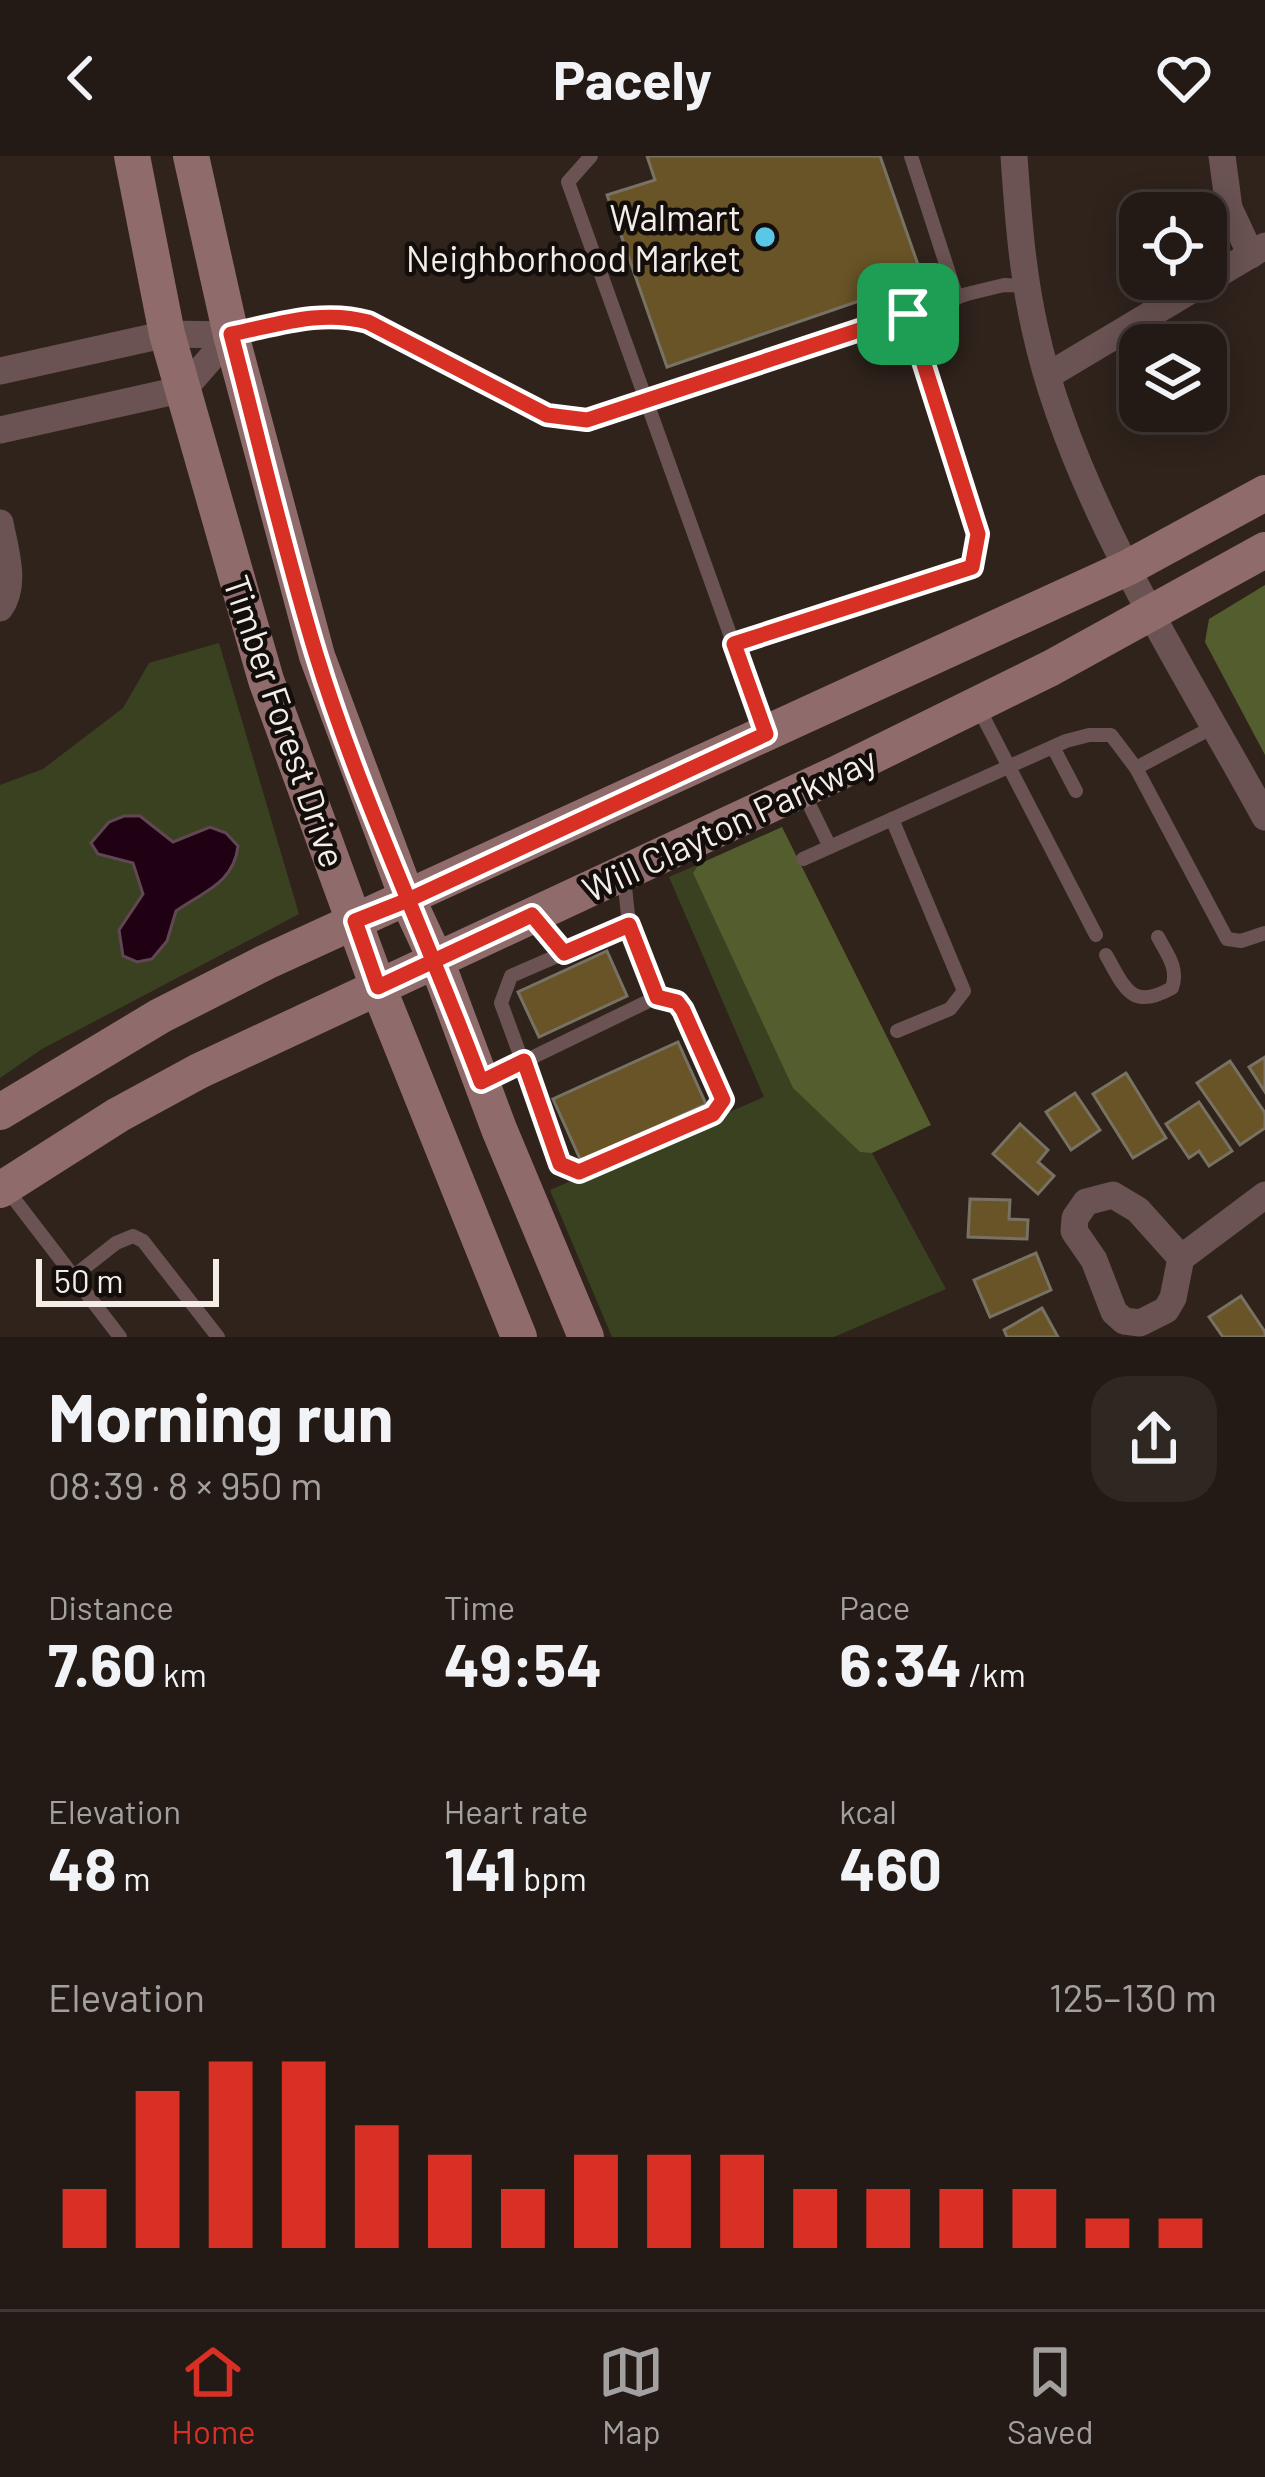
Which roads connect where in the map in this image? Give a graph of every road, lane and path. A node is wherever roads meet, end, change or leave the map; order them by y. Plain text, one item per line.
1 (132, 156) edge
2 (191, 156) edge
3 (591, 156) edge
4 (911, 156) edge
5 (1014, 156) edge
6 (1222, 156) edge
7 (1258, 251) edge
8 (1027, 286) junction
9 (957, 298) junction
10 (908, 314) junction
11 (167, 334) junction
12 (231, 334) junction
13 (0, 370) edge
14 (1049, 375) junction
15 (184, 389) junction
16 (646, 401) junction
17 (0, 430) edge
18 (1265, 493) edge
19 (0, 523) edge
20 (1265, 550) edge
21 (1130, 567) junction
22 (0, 608) edge
23 (1152, 612) junction
24 (734, 644) junction
25 (977, 705) junction
26 (1215, 726) junction
27 (766, 734) junction
28 (1053, 747) junction
29 (1008, 767) junction
30 (1136, 768) junction
31 (802, 788) junction
32 (1076, 791) dead end
33 (1265, 817) edge
34 (892, 819) junction
35 (830, 847) junction
36 (803, 859) dead end
37 (624, 873) junction
38 (408, 900) junction
39 (532, 915) junction
40 (355, 921) junction
41 (629, 925) junction
42 (1265, 933) edge
43 (1096, 935) dead end
44 (1158, 937) dead end
45 (564, 953) junction
46 (1106, 955) dead end
47 (436, 960) junction
48 (378, 987) junction
49 (657, 997) junction
50 (897, 1031) dead end
51 (524, 1061) junction
52 (481, 1082) junction
53 (0, 1112) edge
54 (3, 1188) edge
55 (1265, 1195) edge
56 (1181, 1258) junction
57 (74, 1276) junction
58 (120, 1337) edge
59 (218, 1337) edge
60 (519, 1337) edge
61 (586, 1337) edge

1 - 11 main road, Timber Forest Drive
2 - 12 main road, Timber Forest Drive
3 - 16 lane
4 - 9 lane
5 - 8 street
6 - 7 street
7 - 14 street
8 - 9 lane
8 - 14 street
9 - 10 lane
10 - 16 lane
10 - 24 lane
11 - 12 street
11 - 13 street
11 - 15 main road, Timber Forest Drive
12 - 15 street
12 - 16 lane
12 - 38 main road, Timber Forest Drive
14 - 21 street
15 - 17 street
15 - 40 main road, Timber Forest Drive
16 - 24 lane
18 - 21 main road, Will Clayton Parkway
19 - 22 street
20 - 23 main road, Will Clayton Parkway
21 - 23 street
21 - 27 main road, Will Clayton Parkway
23 - 25 main road, Will Clayton Parkway
23 - 26 street
24 - 27 lane
25 - 29 lane
25 - 31 main road, Will Clayton Parkway
26 - 30 lane
26 - 33 street
27 - 38 main road, Will Clayton Parkway
28 - 29 lane
28 - 30 lane
28 - 32 lane
29 - 34 lane
29 - 43 lane
30 - 42 lane
31 - 35 lane
31 - 37 main road, Will Clayton Parkway
34 - 35 lane
34 - 50 lane
35 - 36 lane
37 - 39 main road, Will Clayton Parkway
37 - 41 lane
38 - 40 main road, Will Clayton Parkway
38 - 47 main road, Timber Forest Drive
39 - 45 lane
39 - 47 main road, Will Clayton Parkway
40 - 48 main road, Timber Forest Drive
40 - 53 main road, Will Clayton Parkway
41 - 45 lane
41 - 49 lane
44 - 46 lane
45 - 51 lane
47 - 48 main road, Will Clayton Parkway
47 - 52 main road, Timber Forest Drive
48 - 54 main road, Will Clayton Parkway
48 - 60 main road, Timber Forest Drive
49 - 51 lane
49 - 51 lane
51 - 52 lane
52 - 61 main road, Timber Forest Drive
54 - 57 lane
55 - 56 street
56 - 56 street
57 - 58 lane
57 - 59 lane

